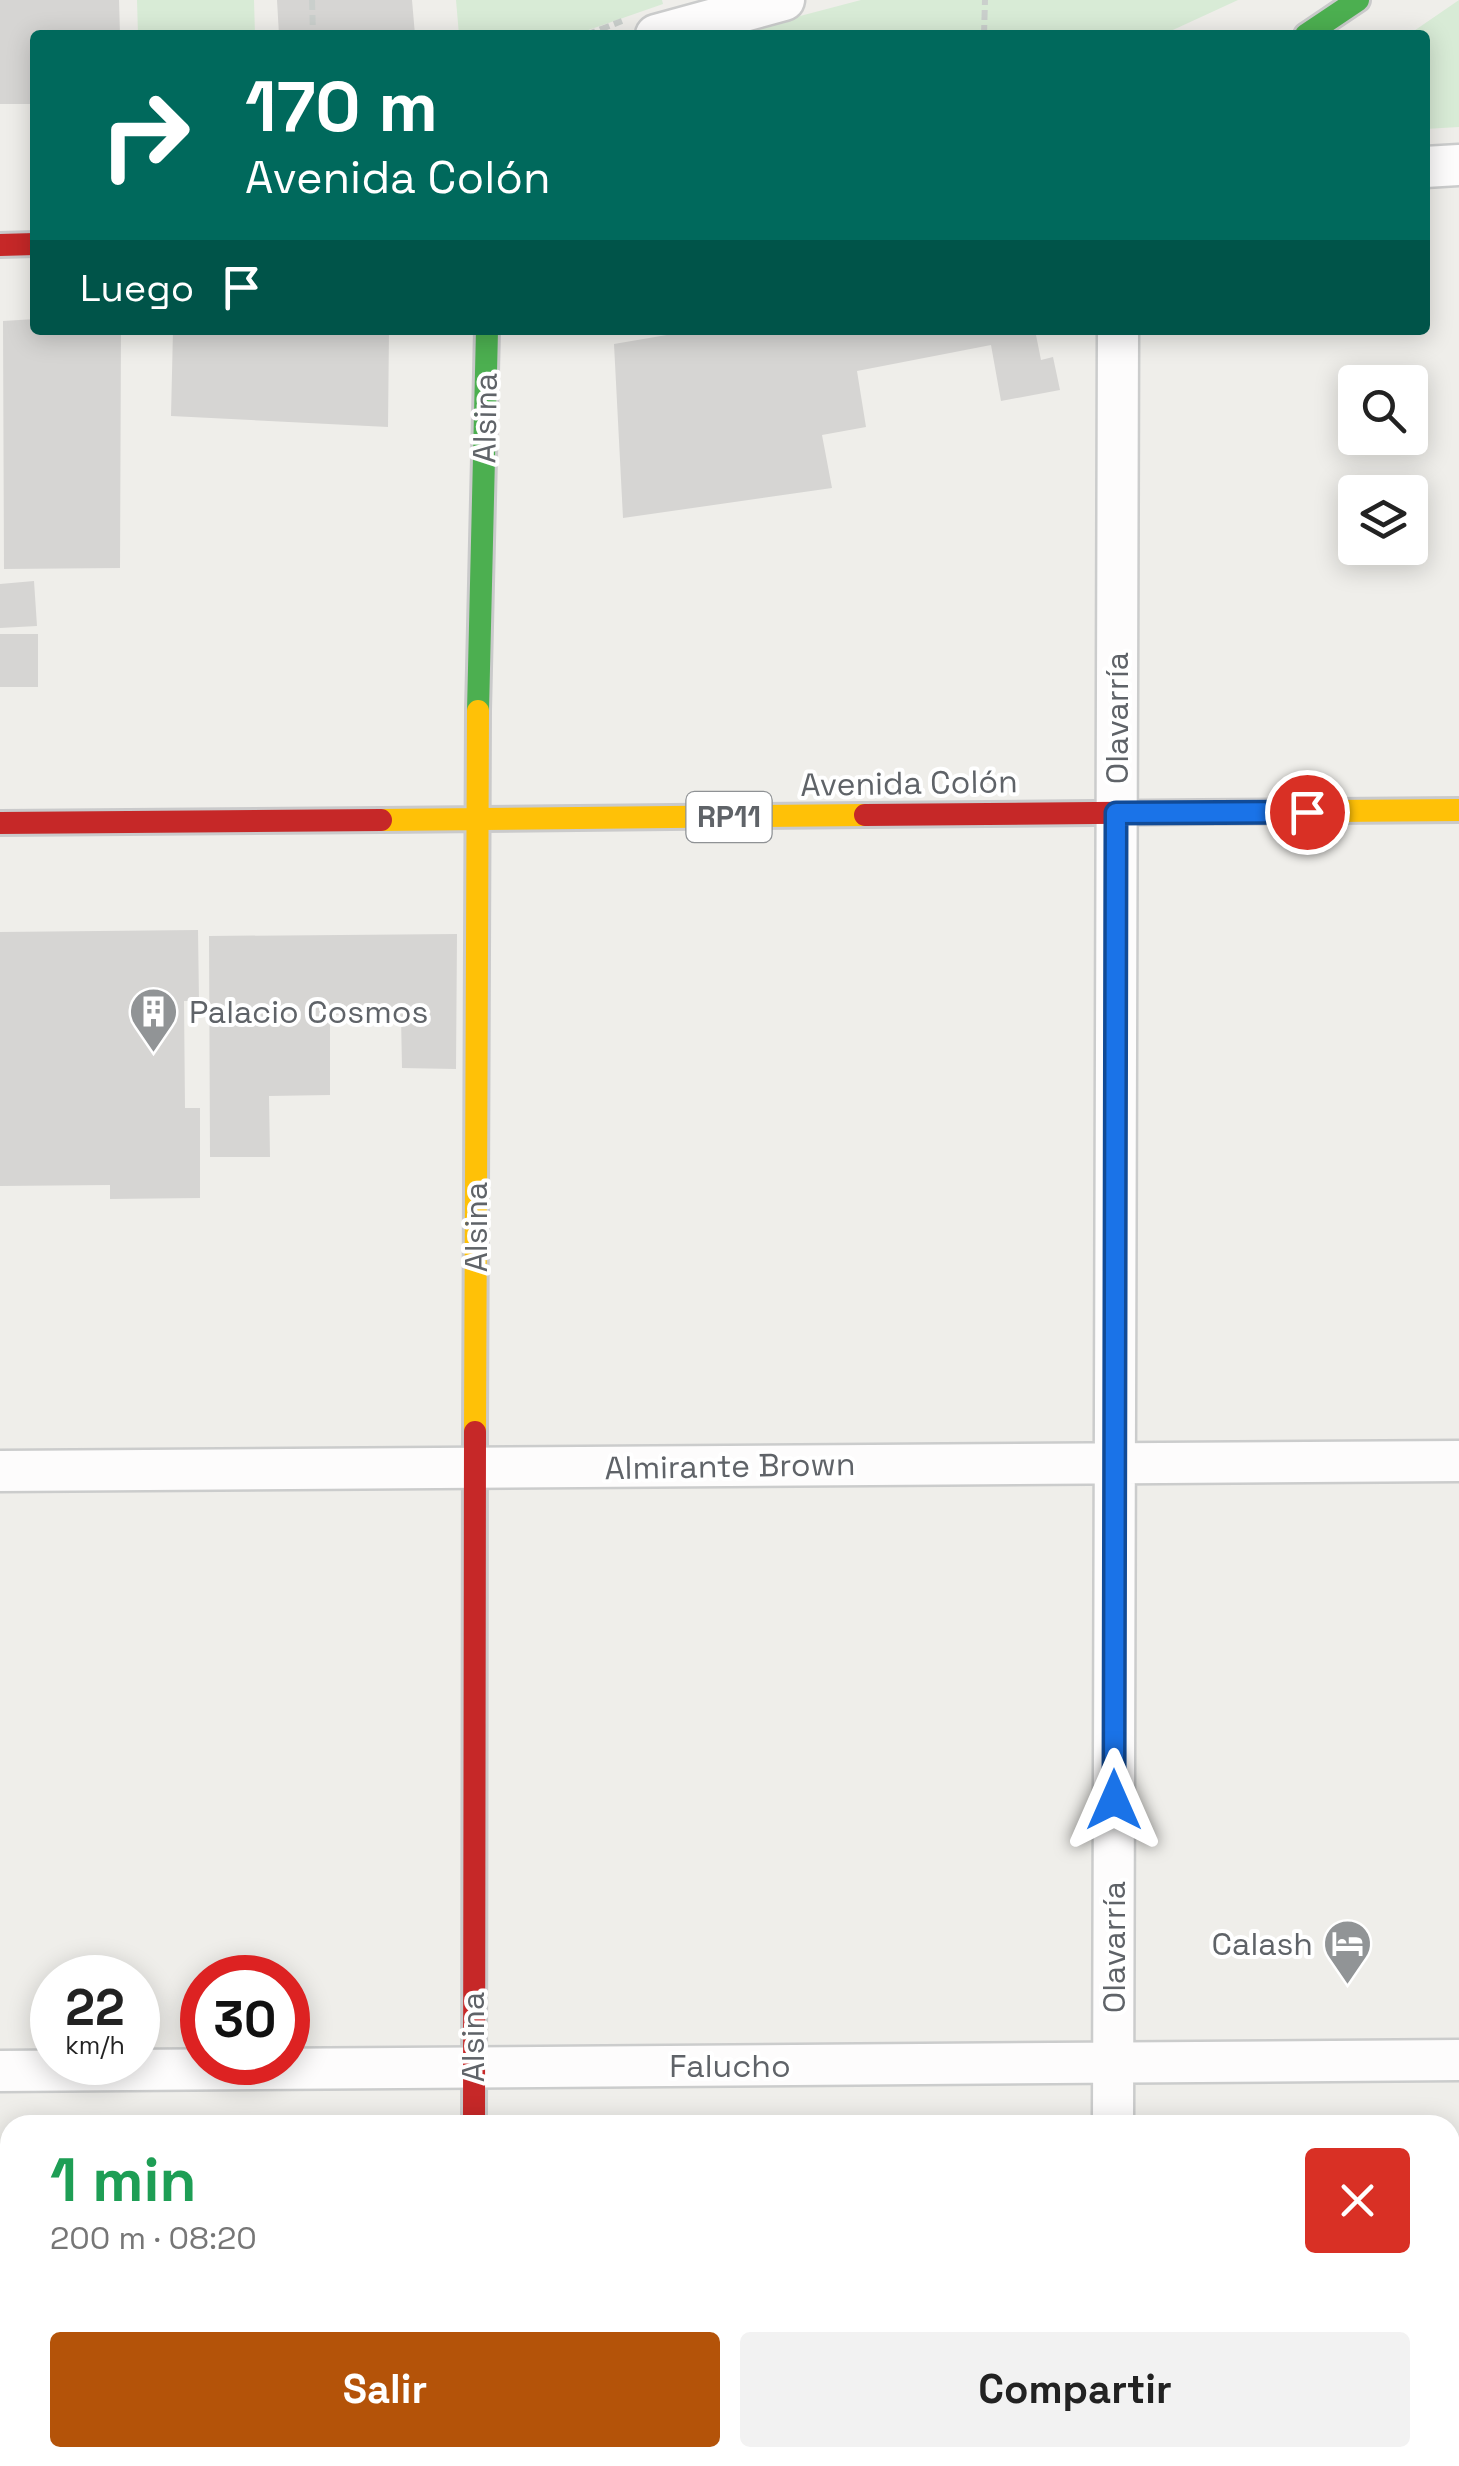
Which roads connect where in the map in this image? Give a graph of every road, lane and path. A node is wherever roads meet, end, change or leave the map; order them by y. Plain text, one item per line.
1 (312, 0) edge
2 (784, 0) edge
3 (986, 0) edge
4 (1358, 0) edge
5 (314, 30) edge
6 (674, 30) edge
7 (984, 30) edge
8 (1313, 30) edge
9 (1459, 165) edge
10 (1430, 167) edge
11 (0, 244) edge
12 (30, 244) edge
13 (487, 335) edge
14 (1118, 335) edge
15 (1459, 810) edge
16 (1116, 813) junction
17 (476, 819) junction
18 (0, 823) edge
19 (1459, 1461) edge
20 (1115, 1462) junction
21 (475, 1469) junction
22 (0, 1472) edge
23 (1459, 2060) edge
24 (1113, 2063) junction
25 (473, 2068) junction
26 (0, 2071) edge
27 (474, 2115) edge
28 (1113, 2115) edge

1 - 5 path
2 - 6 street
3 - 7 path
4 - 8 street
9 - 10 street
11 - 12 street
13 - 17 street, Alsina
14 - 16 street, Olavarría
15 - 16 street, Avenida Colón / RP11
16 - 17 street, Avenida Colón / RP11
16 - 20 street, Olavarría
17 - 18 street, Avenida Colón / RP11
17 - 21 street, Alsina
19 - 20 street, Almirante Brown
20 - 21 street, Almirante Brown
20 - 24 street, Olavarría
21 - 22 street, Almirante Brown
21 - 25 street, Alsina
23 - 24 street, Falucho
24 - 25 street, Falucho
24 - 28 street, Olavarría
25 - 26 street, Falucho
25 - 27 street, Alsina

